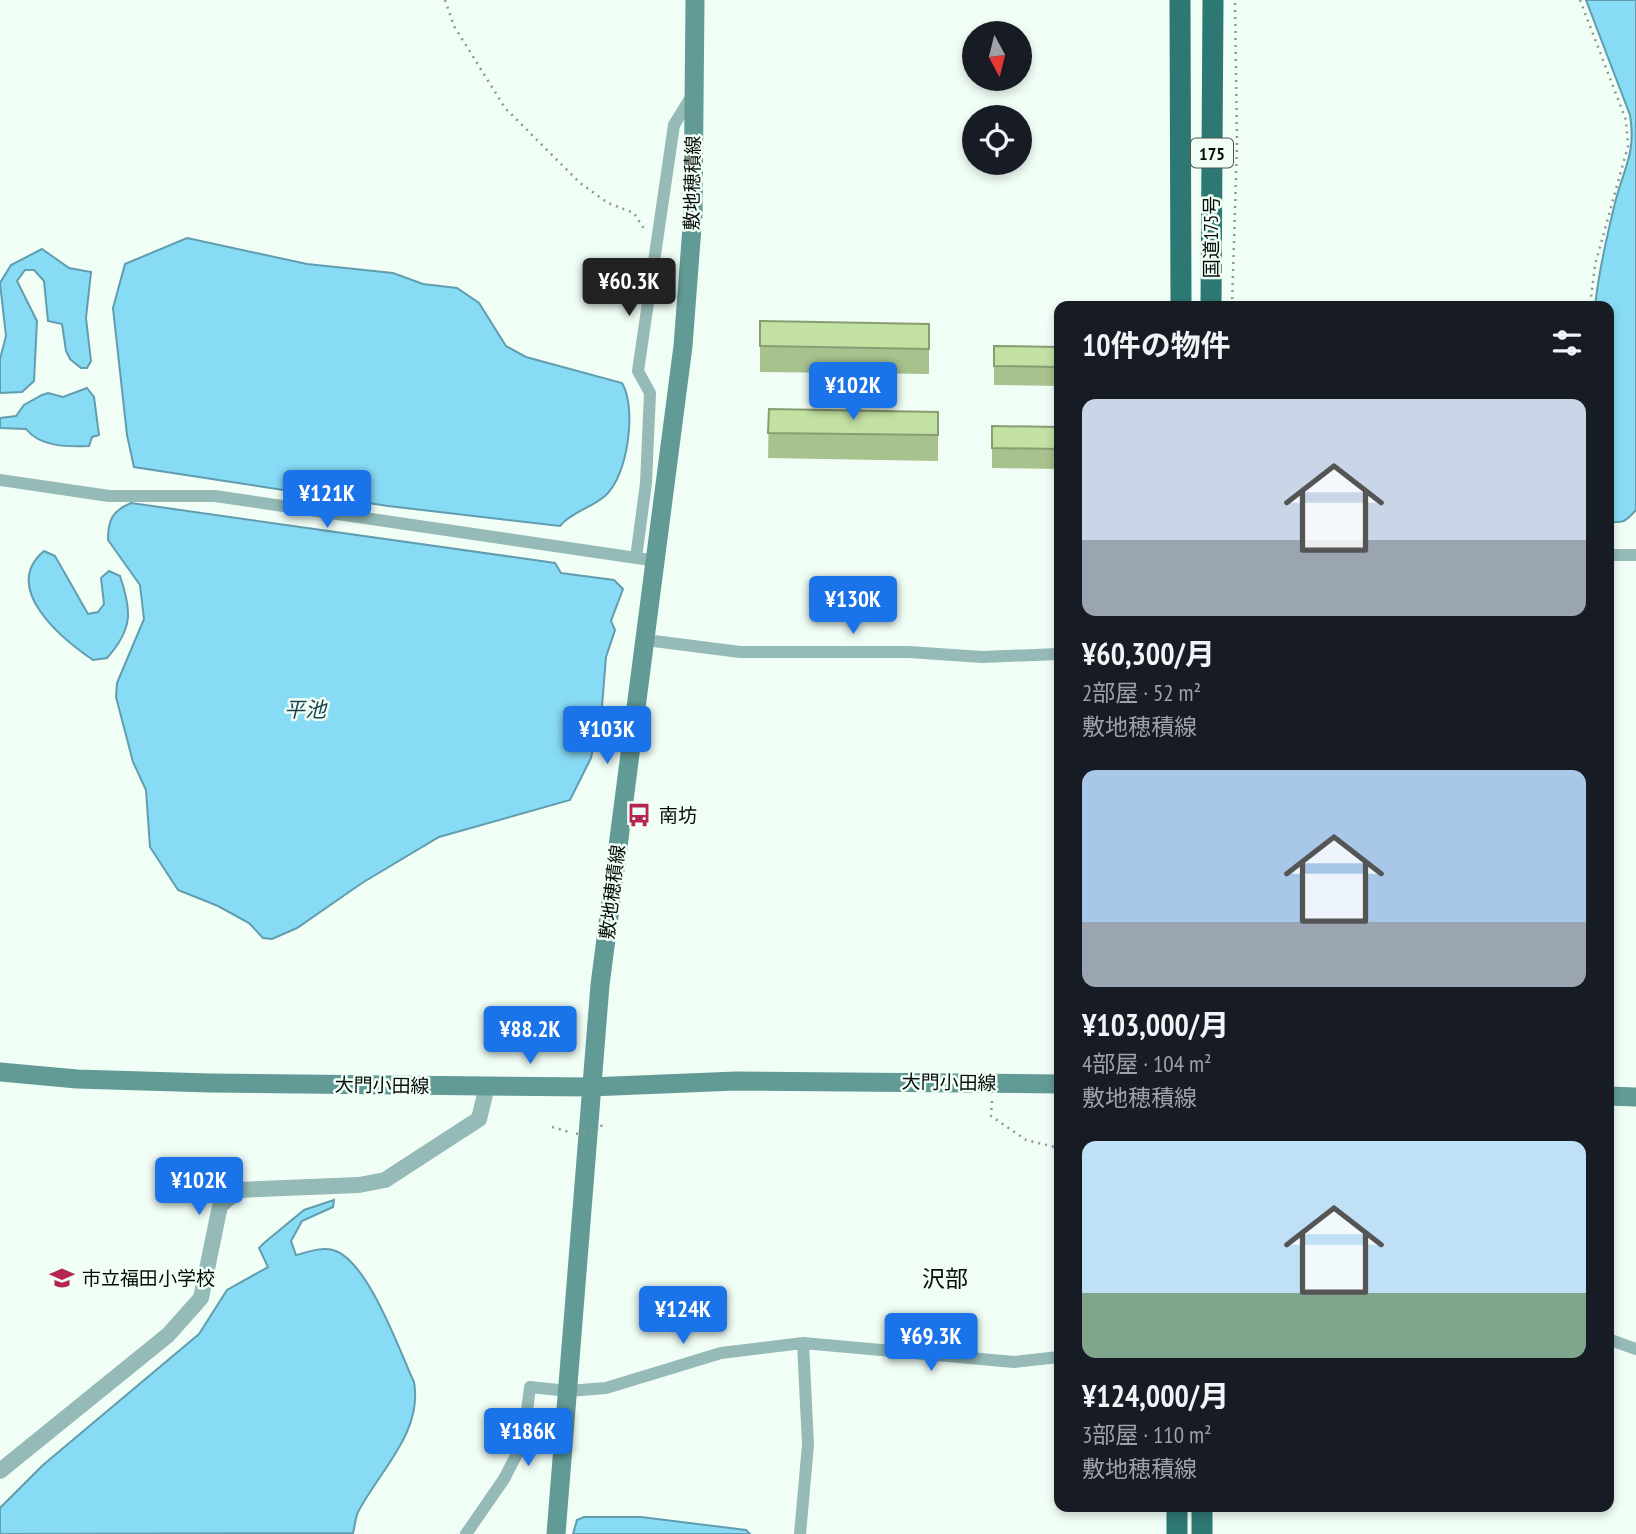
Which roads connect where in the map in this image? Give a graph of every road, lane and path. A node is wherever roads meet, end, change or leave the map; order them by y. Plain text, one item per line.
1 (445, 0) edge
2 (695, 0) edge
3 (1180, 0) edge
4 (1213, 0) edge
5 (1235, 0) edge
6 (1580, 0) edge
7 (694, 94) junction
8 (656, 248) junction
9 (1181, 301) edge
10 (1211, 301) edge
11 (1232, 301) edge
12 (1591, 301) edge
13 (0, 480) edge
14 (1614, 555) edge
15 (1636, 555) edge
16 (636, 558) junction
17 (657, 561) junction
18 (646, 640) junction
19 (1054, 654) edge
20 (0, 1073) edge
21 (992, 1083) junction
22 (1054, 1084) edge
23 (486, 1086) junction
24 (590, 1087) junction
25 (1614, 1096) edge
26 (1636, 1097) edge
27 (606, 1117) dead end
28 (552, 1127) dead end
29 (1054, 1147) edge
30 (1614, 1341) edge
31 (803, 1343) junction
32 (1636, 1349) edge
33 (1054, 1358) edge
34 (568, 1391) junction
35 (0, 1471) edge
36 (1177, 1512) edge
37 (1202, 1512) edge
38 (466, 1534) edge
39 (556, 1534) edge
40 (800, 1534) edge
41 (1177, 1534) edge
42 (1202, 1534) edge

1 - 8 path
2 - 7 main road, 敷地穂積線
3 - 9 highway, 国道175号 / 175
4 - 10 highway, 国道175号 / 175
5 - 11 path
6 - 12 path
7 - 8 street
7 - 17 main road, 敷地穂積線
8 - 16 street
13 - 16 street
14 - 15 street
16 - 17 street
17 - 18 main road, 敷地穂積線
18 - 19 street
18 - 24 main road, 敷地穂積線
20 - 23 main road, 大門小田線
21 - 22 main road, 大門小田線
21 - 24 main road, 大門小田線
21 - 29 path
23 - 24 main road, 大門小田線
23 - 35 street
24 - 34 main road, 敷地穂積線
25 - 26 main road
27 - 28 path, bridge
30 - 32 street
31 - 33 street
31 - 34 street
31 - 40 street
34 - 38 street
34 - 39 main road, 敷地穂積線
36 - 41 highway
37 - 42 highway

